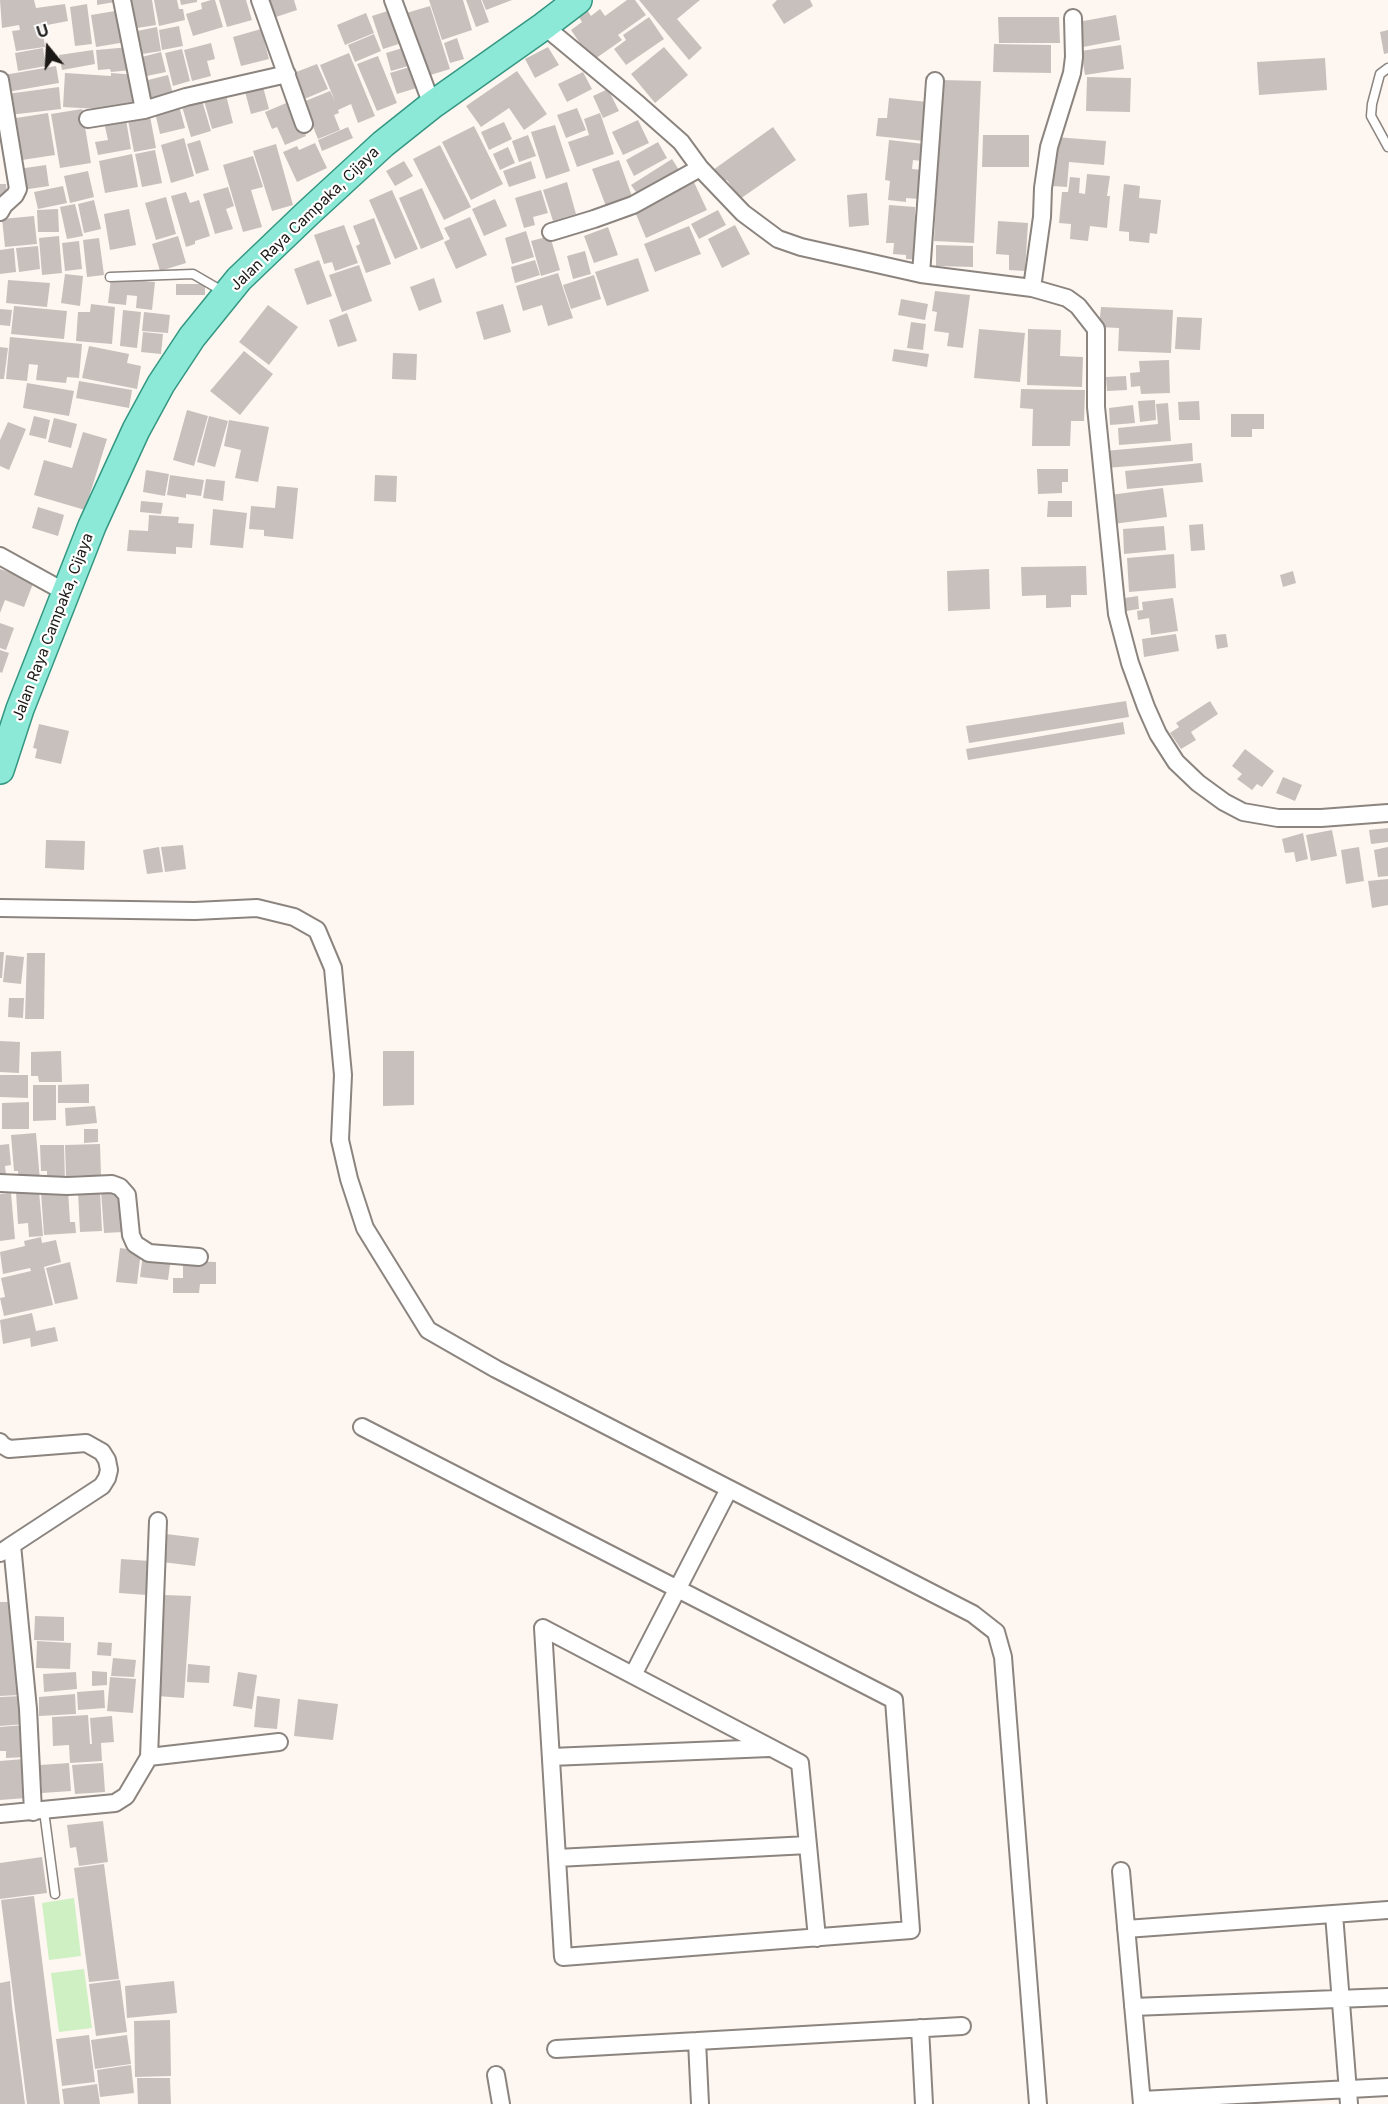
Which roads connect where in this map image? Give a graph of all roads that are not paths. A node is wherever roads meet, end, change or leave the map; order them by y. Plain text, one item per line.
1 (122, 0) edge
2 (260, 0) edge
3 (393, 0) edge
4 (578, 0) edge
5 (1073, 18) dead end
6 (544, 26) junction
7 (1388, 68) edge
8 (287, 74) junction
9 (0, 80) edge
10 (935, 81) dead end
11 (432, 105) junction
12 (144, 110) junction
13 (88, 119) dead end
14 (304, 124) dead end
15 (1388, 147) edge
16 (700, 168) junction
17 (0, 212) edge
18 (551, 232) dead end
19 (921, 274) junction
20 (110, 277) dead end
21 (1032, 288) junction
22 (227, 293) junction
23 (0, 556) edge
24 (65, 592) junction
25 (7, 727) edge
26 (0, 770) edge
27 (1388, 813) edge
28 (0, 908) edge
29 (0, 1183) edge
30 (199, 1257) dead end
31 (362, 1427) dead end
32 (0, 1442) edge
33 (729, 1489) junction
34 (158, 1521) dead end
35 (6, 1549) edge
36 (678, 1589) junction
37 (633, 1675) junction
38 (279, 1742) dead end
39 (771, 1748) junction
40 (149, 1757) junction
41 (551, 1757) junction
42 (38, 1811) junction
43 (0, 1814) edge
44 (808, 1845) junction
45 (557, 1858) junction
46 (1121, 1871) dead end
47 (55, 1894) dead end
48 (1388, 1910) edge
49 (1334, 1914) junction
50 (1126, 1929) junction
51 (817, 1938) junction
52 (1388, 1997) edge
53 (1341, 1999) junction
54 (1133, 2007) junction
55 (962, 2026) dead end
56 (920, 2028) junction
57 (697, 2041) junction
58 (556, 2049) dead end
59 (496, 2075) dead end
60 (1388, 2086) edge
61 (1348, 2096) edge
62 (1142, 2102) edge
63 (501, 2104) edge
64 (700, 2104) edge
65 (924, 2104) edge
66 (1038, 2104) edge

1 - 12 street
2 - 8 street
3 - 11 street
4 - 6 main road, Jalan Raya Campaka, Cijaya
5 - 21 street
6 - 11 main road, Jalan Raya Campaka, Cijaya
6 - 16 street
7 - 15 lane
8 - 12 street
8 - 14 street
9 - 17 street
10 - 19 street
11 - 22 main road, Jalan Raya Campaka, Cijaya
12 - 13 street
16 - 18 street
16 - 19 street
19 - 21 street
20 - 22 lane
21 - 27 street
22 - 24 main road, Jalan Raya Campaka, Cijaya
23 - 24 street
24 - 25 main road, Jalan Raya Campaka, Cijaya
25 - 26 main road, Jalan Raya Campaka, Cijaya
28 - 33 street
29 - 30 street
31 - 36 street
32 - 35 street
33 - 36 street
33 - 66 street
34 - 40 street
35 - 42 street
36 - 37 street
36 - 51 street
37 - 39 street
37 - 41 street
38 - 40 street
39 - 41 street
39 - 44 street
40 - 42 street
41 - 45 street
42 - 43 street
42 - 47 lane
44 - 45 street
44 - 51 street
45 - 51 street
46 - 50 street
48 - 49 street
49 - 50 street
49 - 53 street
50 - 54 street
52 - 53 street
53 - 54 street
53 - 61 street
54 - 62 street
55 - 56 street
56 - 57 street
56 - 65 street
57 - 58 street
57 - 64 street
59 - 63 street
60 - 61 street
61 - 62 street

